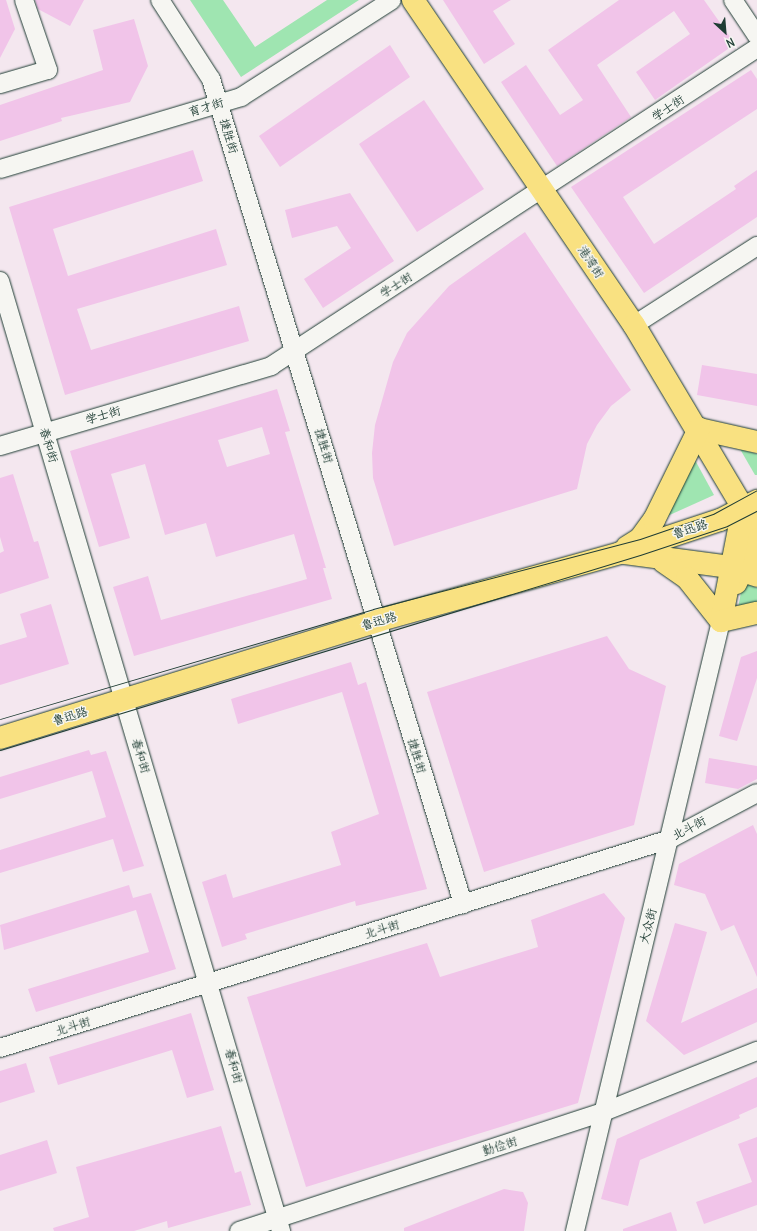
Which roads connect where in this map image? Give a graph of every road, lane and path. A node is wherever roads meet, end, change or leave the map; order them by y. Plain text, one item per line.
1 (24, 0) edge
2 (160, 0) edge
3 (392, 0) edge
4 (413, 0) edge
5 (733, 0) edge
6 (757, 36) edge
7 (757, 48) edge
8 (0, 84) edge
9 (219, 103) junction
10 (0, 169) edge
11 (544, 191) junction
12 (757, 246) edge
13 (0, 281) edge
14 (634, 325) junction
15 (294, 350) junction
16 (699, 429) junction
17 (45, 432) junction
18 (757, 442) edge
19 (0, 446) edge
20 (750, 505) edge
21 (757, 531) edge
22 (757, 540) edge
23 (620, 553) junction
24 (654, 557) junction
25 (743, 571) edge
26 (757, 613) edge
27 (721, 621) junction
28 (377, 622) junction
29 (125, 700) junction
30 (0, 738) edge
31 (757, 793) edge
32 (670, 839) junction
33 (463, 904) junction
34 (210, 983) junction
35 (0, 1048) edge
36 (757, 1051) edge
37 (601, 1113) junction
38 (279, 1224) edge
39 (239, 1231) edge
40 (575, 1231) edge

1 - 8 street
2 - 9 street, 捷胜街
3 - 9 street, 育才街
4 - 11 main road, 港湾街
5 - 6 street
7 - 11 street, 学士街
9 - 10 street, 育才街
9 - 15 street, 捷胜街
11 - 14 main road, 港湾街
11 - 15 street, 学士街
12 - 14 street
13 - 17 street, 春和街
14 - 16 main road, 港湾街
15 - 17 street, 学士街
15 - 28 street, 捷胜街
16 - 18 main road
16 - 20 main road, 港湾街
16 - 23 main road
17 - 19 street, 学士街
17 - 29 street, 春和街
20 - 21 main road, 港湾街
20 - 23 main road, 鲁迅路
20 - 25 main road
22 - 25 main road
23 - 24 main road
23 - 28 main road, 鲁迅路
24 - 25 main road
24 - 27 main road
25 - 27 main road
26 - 27 main road
27 - 32 street, 大众街
28 - 29 main road, 鲁迅路
28 - 33 street, 捷胜街
29 - 30 main road, 鲁迅路
29 - 34 street, 春和街
31 - 32 street, 北斗街
32 - 33 street, 北斗街
32 - 37 street, 大众街
33 - 34 street, 北斗街
34 - 35 street, 北斗街
34 - 38 street, 春和街
36 - 37 street, 勤俭街
37 - 38 street, 勤俭街
37 - 40 street, 大众街
38 - 39 street, 勤俭街

